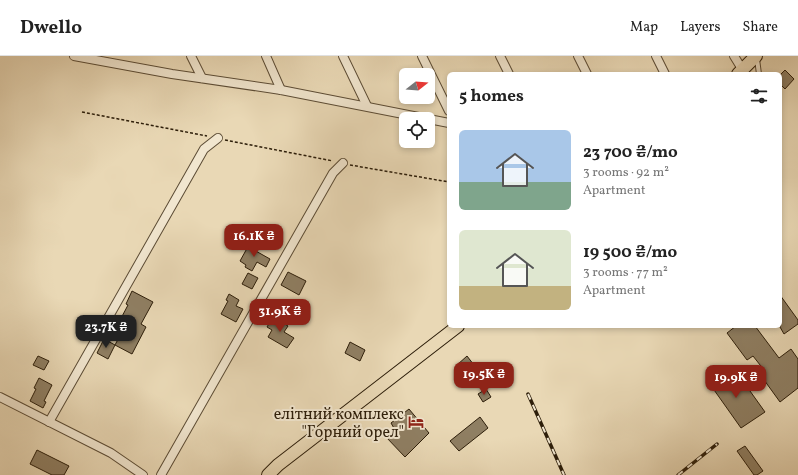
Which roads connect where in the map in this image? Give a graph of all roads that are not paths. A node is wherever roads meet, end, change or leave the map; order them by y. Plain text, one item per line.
1 (74, 56) edge
2 (191, 56) edge
3 (266, 56) edge
4 (343, 56) edge
5 (422, 56) edge
6 (500, 56) edge
7 (578, 56) edge
8 (656, 56) edge
9 (734, 56) edge
10 (756, 56) edge
11 (107, 59) edge
12 (508, 72) edge
13 (586, 72) edge
14 (664, 72) edge
15 (740, 72) edge
16 (759, 72) edge
17 (202, 78) junction
18 (282, 90) junction
19 (367, 106) junction
20 (447, 107) edge
21 (447, 123) edge
22 (218, 138) road end
23 (343, 163) road end
24 (455, 328) edge
25 (0, 397) edge
26 (50, 422) junction
27 (144, 475) edge
28 (161, 475) edge
29 (268, 475) edge

1 - 11 street
2 - 17 street
3 - 18 street
4 - 19 street
5 - 20 street
6 - 12 street
7 - 13 street
8 - 14 street
9 - 15 street
10 - 15 main road
10 - 16 lane
11 - 17 street
17 - 18 street
18 - 19 street
19 - 21 street
22 - 26 street
23 - 28 street
24 - 29 main road
25 - 26 street
26 - 27 street

